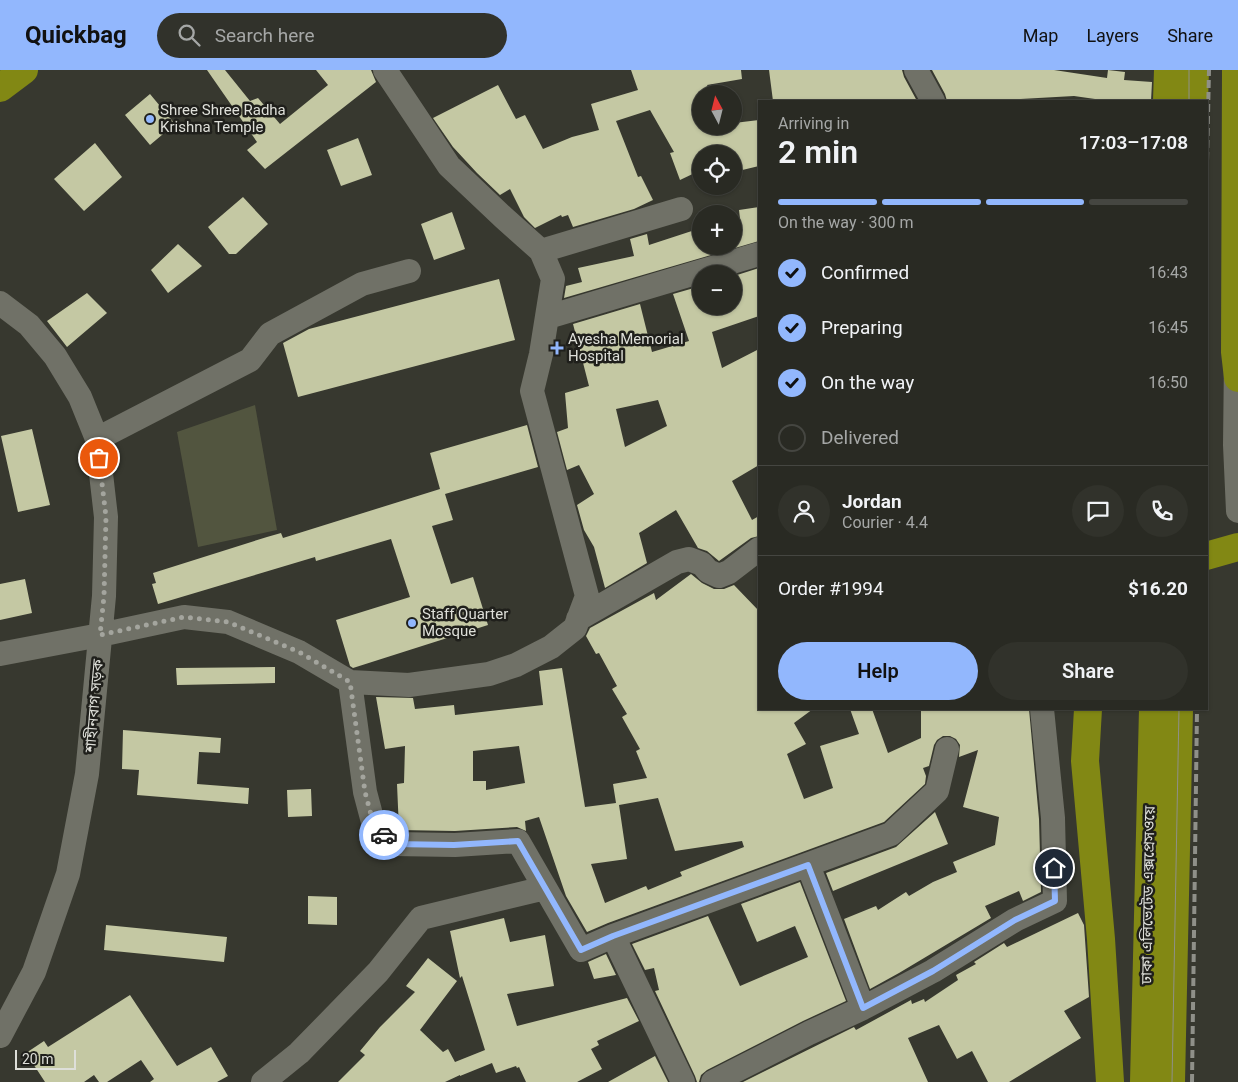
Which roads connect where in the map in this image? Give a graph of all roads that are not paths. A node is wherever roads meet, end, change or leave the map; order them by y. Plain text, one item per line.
1 (24, 70) edge
2 (385, 70) edge
3 (916, 70) edge
4 (1168, 70) edge
5 (1177, 70) edge
6 (1195, 70) edge
7 (1236, 70) edge
8 (0, 88) edge
9 (932, 100) edge
10 (1167, 100) edge
11 (1178, 100) edge
12 (1194, 100) edge
13 (681, 209) dead end
14 (1238, 219) edge
15 (541, 251) junction
16 (758, 254) edge
17 (409, 271) dead end
18 (0, 304) edge
19 (548, 316) junction
20 (1238, 378) edge
21 (97, 439) junction
22 (1238, 512) edge
23 (1238, 547) edge
24 (758, 550) edge
25 (1208, 555) edge
26 (578, 620) junction
27 (100, 635) junction
28 (0, 654) edge
29 (350, 682) junction
30 (1042, 710) edge
31 (1088, 710) edge
32 (1145, 710) edge
33 (1153, 710) edge
34 (1179, 710) edge
35 (947, 749) dead end
36 (808, 865) junction
37 (545, 888) junction
38 (613, 936) junction
39 (863, 1008) junction
40 (0, 1036) edge
41 (715, 1081) edge
42 (263, 1082) edge
43 (683, 1082) edge
44 (1110, 1082) edge
45 (1144, 1082) edge
46 (1171, 1082) edge

1 - 8 highway
2 - 15 street
3 - 9 street
4 - 10 highway
5 - 11 street
6 - 12 highway
7 - 20 highway
13 - 15 street
14 - 22 street
15 - 19 street
16 - 19 street
17 - 21 street
18 - 21 street, শাহীনবাগ সড়ক
19 - 26 street
21 - 27 street, শাহীনবাগ সড়ক
23 - 25 highway
24 - 26 street
26 - 29 street
27 - 28 street
27 - 29 street
27 - 40 street, শাহীনবাগ সড়ক
29 - 37 street
30 - 39 street
31 - 44 highway
32 - 45 street
33 - 45 highway, ঢাকা এলিভেটেড এক্সপ্রেসওয়ে
34 - 46 highway, ঢাকা এলিভেটেড এক্সপ্রেসওয়ে
35 - 36 street
36 - 38 street
36 - 39 street
37 - 38 street
37 - 42 street
38 - 43 street
39 - 41 street

